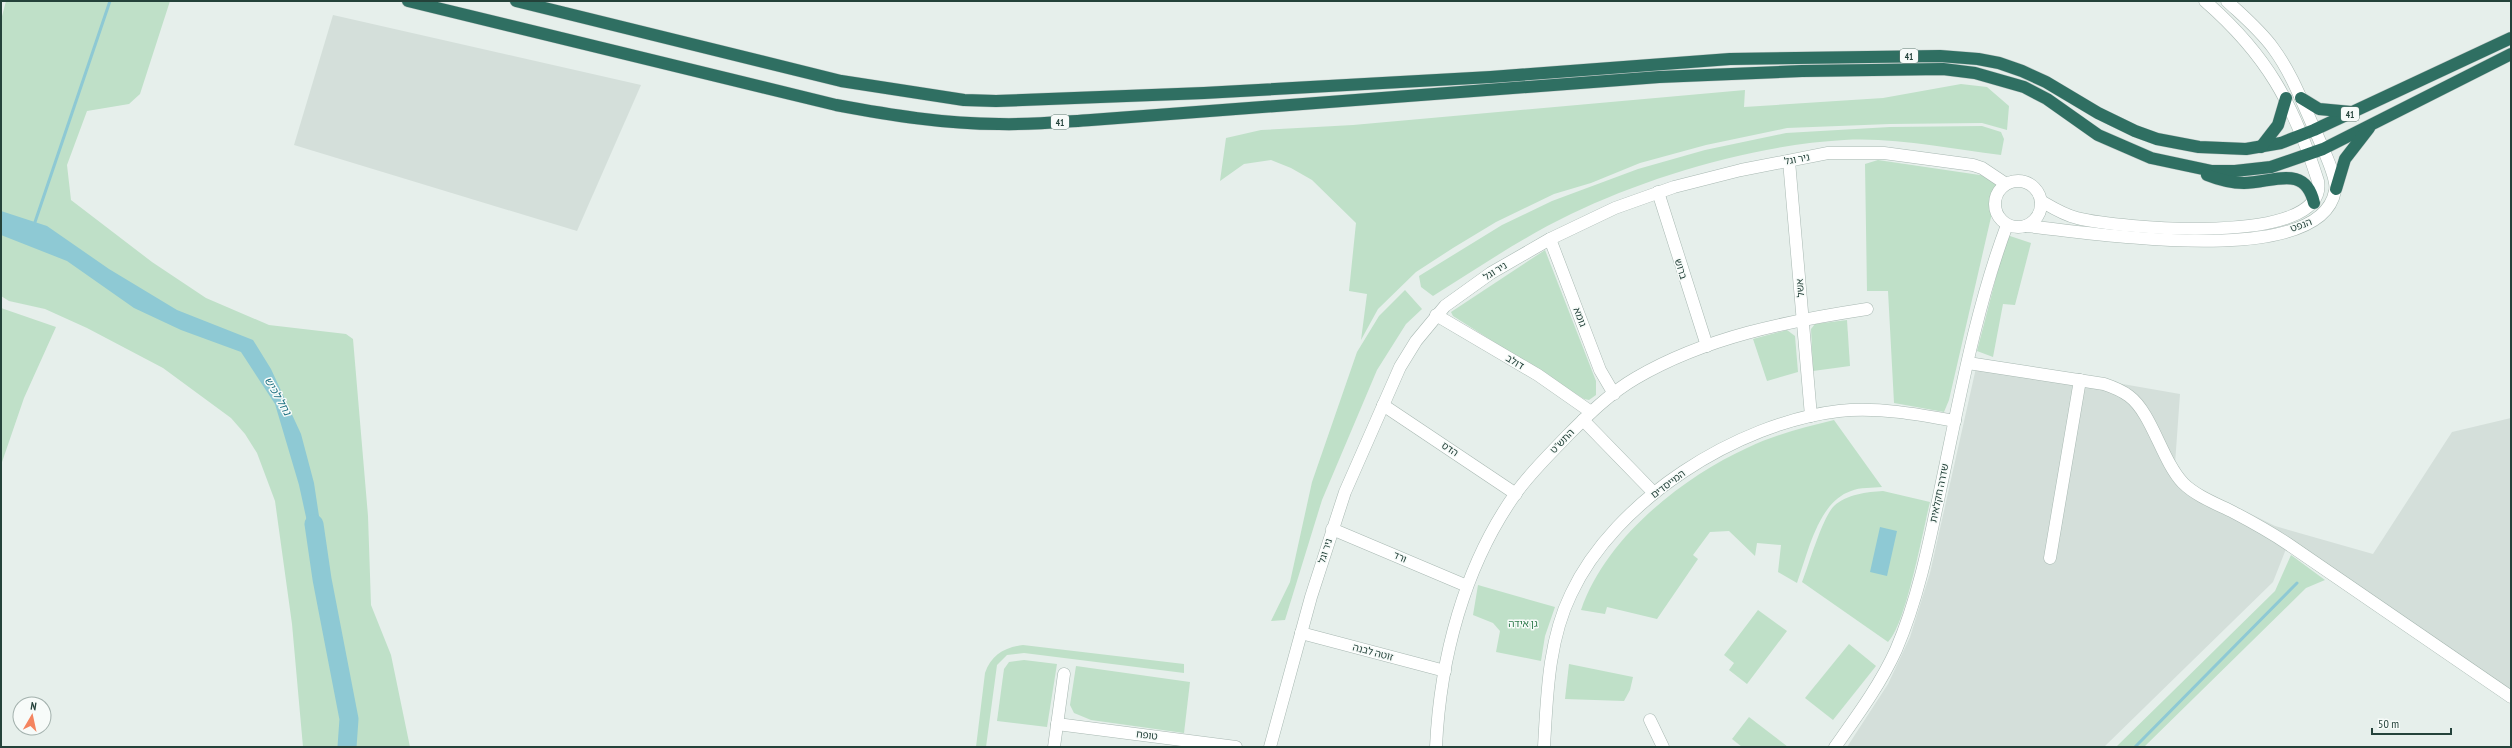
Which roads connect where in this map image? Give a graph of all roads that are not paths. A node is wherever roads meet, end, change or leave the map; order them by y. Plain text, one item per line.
1 (408, 1) edge
2 (516, 1) edge
3 (2205, 1) edge
4 (2226, 1) edge
5 (2511, 38) edge
6 (2511, 54) edge
7 (2286, 98) junction
8 (2301, 98) junction
9 (2354, 112) junction
10 (2375, 121) junction
11 (2314, 130) junction
12 (2301, 136) junction
13 (2261, 147) junction
14 (2323, 149) junction
15 (2310, 154) junction
16 (1789, 161) junction
17 (2187, 167) junction
18 (2006, 184) junction
19 (2336, 189) junction
20 (1658, 192) junction
21 (2042, 201) junction
22 (2314, 203) junction
23 (2078, 219) junction
24 (2007, 225) junction
25 (2026, 226) junction
26 (2076, 232) junction
27 (1550, 239) junction
28 (1867, 309) dead end
29 (1436, 315) junction
30 (1802, 319) junction
31 (1707, 346) junction
32 (1968, 363) junction
33 (2080, 380) junction
34 (1614, 394) junction
35 (1383, 405) junction
36 (1587, 416) junction
37 (1811, 416) junction
38 (1955, 421) junction
39 (1516, 494) junction
40 (1654, 494) junction
41 (1332, 529) junction
42 (2050, 558) dead end
43 (1467, 586) junction
44 (1301, 633) junction
45 (1445, 671) junction
46 (1064, 674) dead end
47 (2511, 697) edge
48 (1650, 720) dead end
49 (1057, 724) junction
50 (1054, 747) edge
51 (1236, 747) edge
52 (1270, 747) edge
53 (1436, 747) edge
54 (1544, 747) edge
55 (1663, 747) edge
56 (1835, 747) edge

1 - 17 highway, 41
2 - 13 highway, 41
3 - 7 street, הנפט
4 - 8 street
5 - 9 highway, 41
6 - 10 highway, 41
7 - 12 street, הנפט
7 - 13 highway
8 - 9 highway
8 - 11 street
9 - 11 highway, 41
10 - 14 highway, 41
10 - 19 highway
11 - 12 highway, 41
11 - 14 street
12 - 13 highway, 41
12 - 15 street, הנפט
14 - 15 highway, 41
14 - 19 street
15 - 17 highway, 41
15 - 22 street, הנפט
16 - 18 street, ניר וגל
16 - 20 street, ניר וגל
16 - 30 street, אשל
17 - 22 highway
18 - 21 street
18 - 24 street
19 - 26 street, הנפט
20 - 27 street, ניר וגל
20 - 31 street, ברוש
21 - 23 street, הנפט
21 - 25 street
22 - 23 street, הנפט
23 - 26 street
24 - 25 street
24 - 32 street, שדרה חקלאית
25 - 26 street, הנפט
27 - 29 street, ניר וגל
27 - 34 street, גומא
28 - 30 street, התש"ט
29 - 35 street, ניר וגל
29 - 36 street, דולב
30 - 31 street, התש"ט
30 - 37 street, אשל
31 - 34 street, התש"ט
32 - 33 street
32 - 38 street, שדרה חקלאית
33 - 42 street
33 - 47 street
34 - 36 street, התש"ט
35 - 39 street, הדס
35 - 41 street, ניר וגל
36 - 39 street, התש"ט
36 - 40 street, דולב
37 - 38 street, המייסדים
37 - 40 street, המייסדים
38 - 56 street, שדרה חקלאית
39 - 43 street, התש"ט
40 - 54 street, המייסדים
41 - 43 street, ורד
41 - 44 street, ניר וגל
43 - 45 street, התש"ט
44 - 45 street, זוטה לבנה
44 - 52 street, ניר וגל
45 - 53 street, התש"ט
46 - 49 street
48 - 55 street
49 - 50 street
49 - 51 street, טופח

